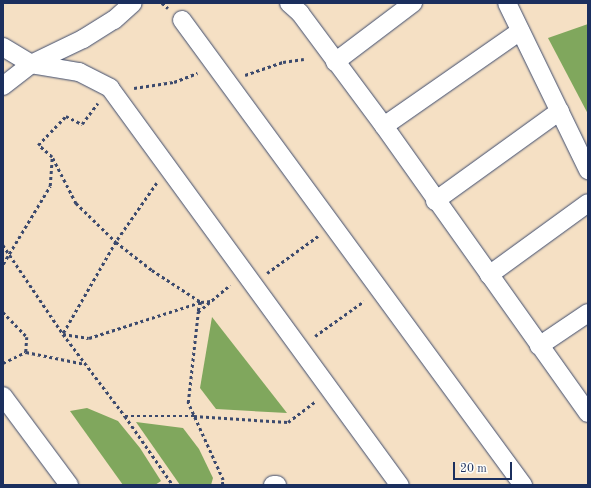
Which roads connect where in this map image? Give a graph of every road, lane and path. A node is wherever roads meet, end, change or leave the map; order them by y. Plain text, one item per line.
1 (133, 3) edge
2 (289, 3) edge
3 (413, 3) edge
4 (507, 3) edge
5 (182, 20) dead end
6 (520, 31) junction
7 (3, 47) edge
8 (304, 59) dead end
9 (335, 62) junction
10 (31, 64) junction
11 (215, 65) junction
12 (243, 75) dead end
13 (3, 86) edge
14 (110, 88) junction
15 (560, 111) junction
16 (384, 126) junction
17 (52, 157) junction
18 (169, 167) junction
19 (588, 170) edge
20 (435, 201) junction
21 (588, 203) edge
22 (333, 226) junction
23 (116, 242) junction
24 (3, 246) edge
25 (9, 252) junction
26 (3, 264) edge
27 (489, 275) junction
28 (250, 278) junction
29 (380, 290) junction
30 (211, 301) junction
31 (201, 302) junction
32 (3, 312) edge
33 (198, 312) junction
34 (588, 313) edge
35 (63, 334) junction
36 (539, 346) junction
37 (300, 347) junction
38 (26, 352) junction
39 (3, 363) edge
40 (85, 364) junction
41 (331, 390) junction
42 (3, 396) edge
43 (588, 413) edge
44 (125, 416) junction
45 (194, 416) junction
46 (69, 485) edge
47 (173, 485) edge
48 (222, 485) edge
49 (273, 485) edge
50 (277, 485) edge
51 (400, 485) edge
52 (524, 485) edge

1 - 10 street
2 - 9 street
3 - 9 street
4 - 6 street
5 - 11 street
6 - 15 street
6 - 16 street
7 - 10 street
8 - 12 path
9 - 16 street
10 - 13 street
10 - 14 street
11 - 14 path
11 - 22 street
14 - 17 path
14 - 18 street
15 - 19 street
15 - 20 street
16 - 20 street
17 - 23 path
17 - 25 path
18 - 23 path
18 - 28 street
20 - 27 street
21 - 27 street
22 - 28 path
22 - 29 street
23 - 31 path
23 - 35 path
24 - 25 path
25 - 26 path
25 - 35 path
27 - 36 street
28 - 30 path
28 - 37 street
29 - 37 path
29 - 52 street
30 - 31 path
30 - 33 path
31 - 33 path
31 - 35 path
32 - 38 path
33 - 45 path
34 - 36 street
35 - 40 path
36 - 43 street
37 - 41 street
38 - 39 path
38 - 40 path
40 - 44 path
41 - 45 path
41 - 51 street
42 - 46 street
44 - 45 path
44 - 47 path
45 - 48 path
49 - 50 street

